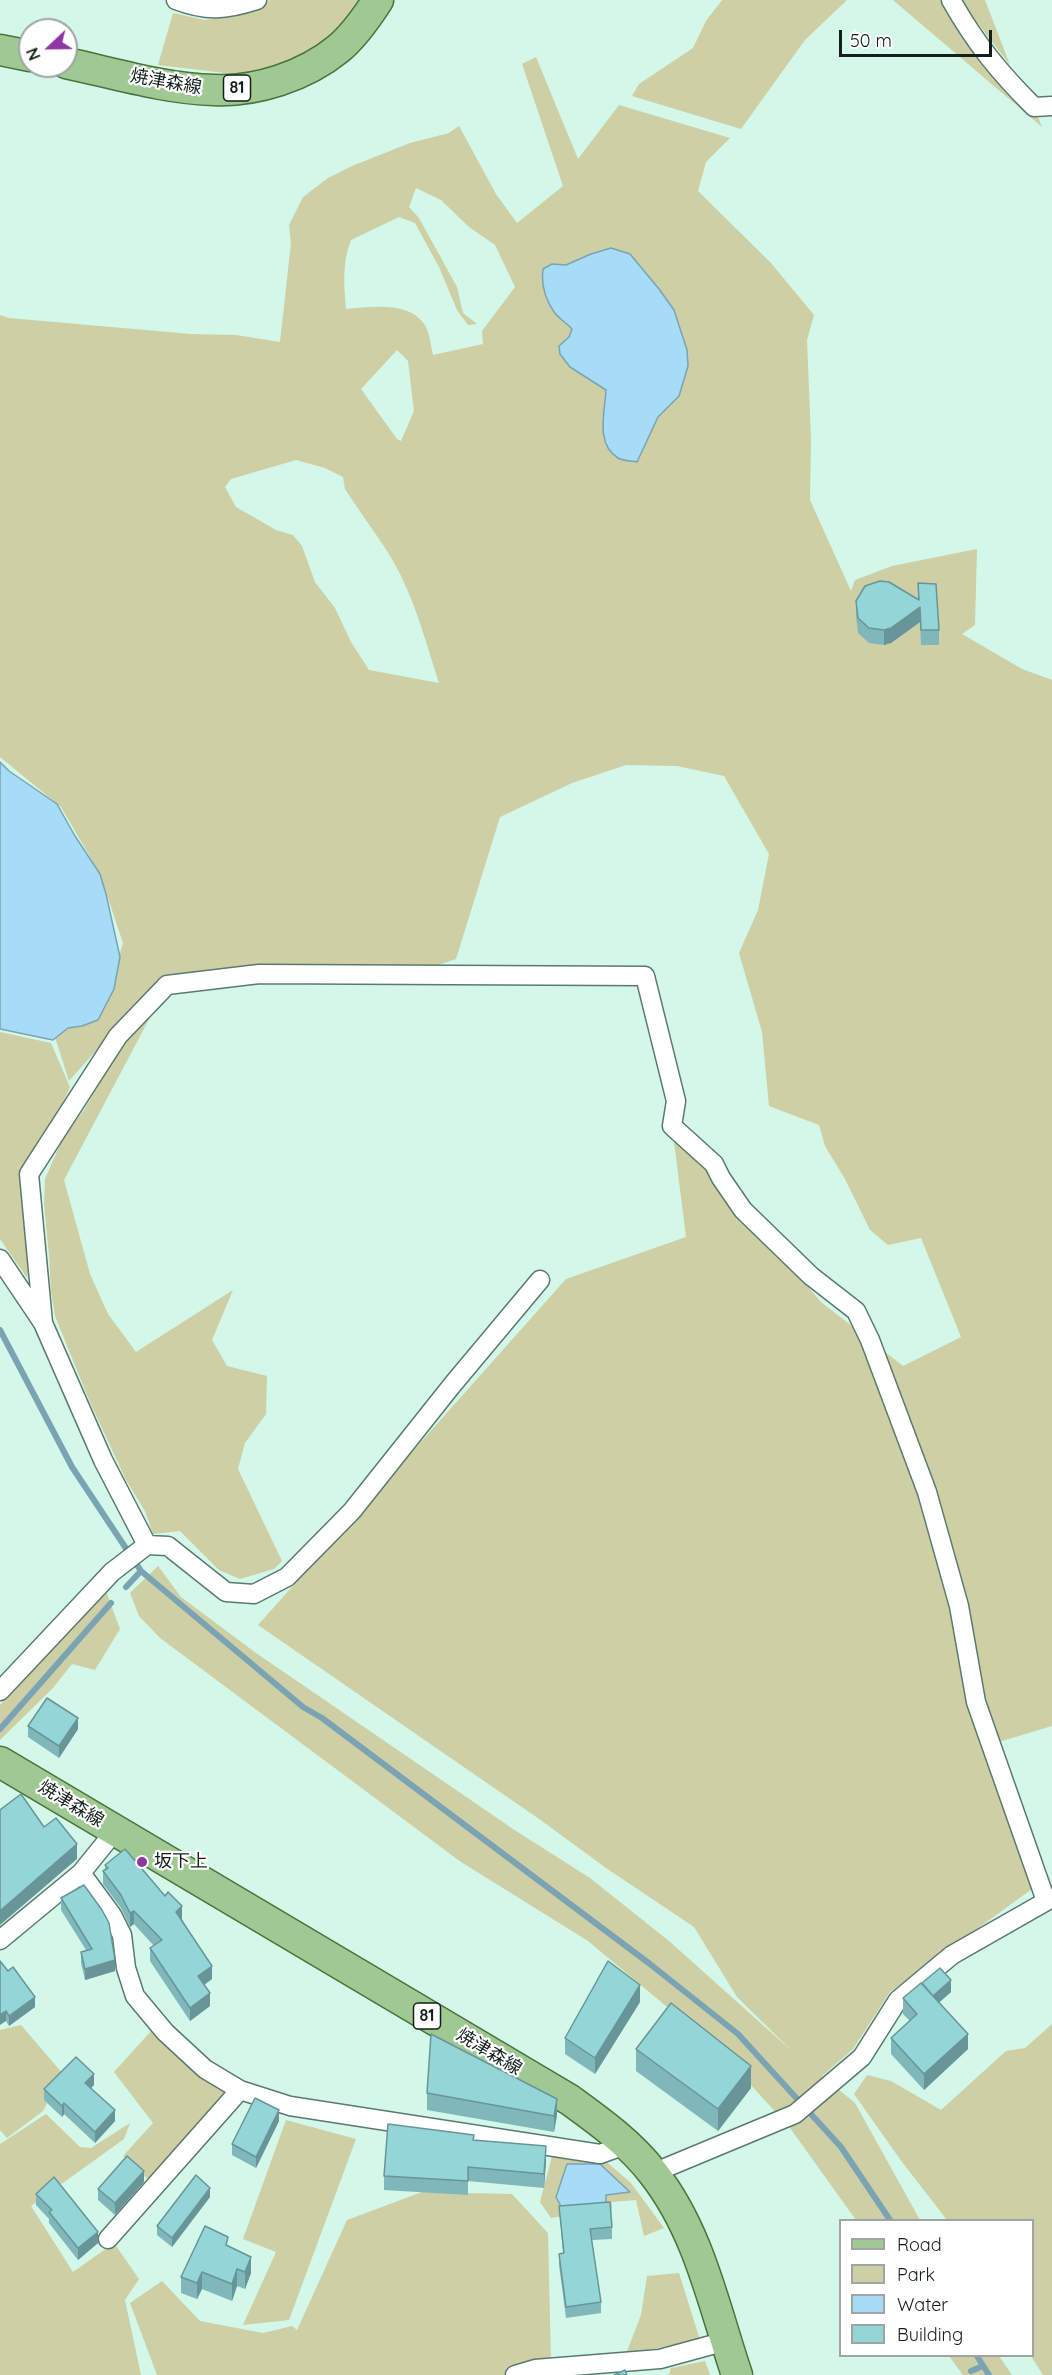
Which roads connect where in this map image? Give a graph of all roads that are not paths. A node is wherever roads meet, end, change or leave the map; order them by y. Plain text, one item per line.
1 (176, 0) edge
2 (257, 0) edge
3 (378, 0) edge
4 (951, 0) edge
5 (0, 50) edge
6 (18, 54) edge
7 (78, 65) edge
8 (1052, 106) edge
9 (0, 1259) edge
10 (540, 1280) dead end
11 (43, 1323) junction
12 (143, 1548) junction
13 (0, 1691) edge
14 (0, 1762) edge
15 (115, 1831) junction
16 (81, 1873) junction
17 (1049, 1899) edge
18 (0, 1940) edge
19 (240, 2090) junction
20 (625, 2145) junction
21 (653, 2173) junction
22 (108, 2239) dead end
23 (726, 2342) junction
24 (515, 2375) edge
25 (737, 2375) edge

1 - 2 street
3 - 7 main road, 焼津森線 / 81
4 - 8 street
5 - 6 main road
9 - 11 street
10 - 12 street
11 - 12 street
11 - 17 street
12 - 13 street
14 - 15 main road, 焼津森線 / 81
15 - 16 street
15 - 20 main road, 焼津森線 / 81
16 - 18 street
16 - 19 street
17 - 21 street
19 - 20 street
19 - 22 street
20 - 21 main road, 焼津森線 / 81
21 - 23 main road, 焼津森線 / 81
23 - 24 street
23 - 25 main road, 焼津森線 / 81

